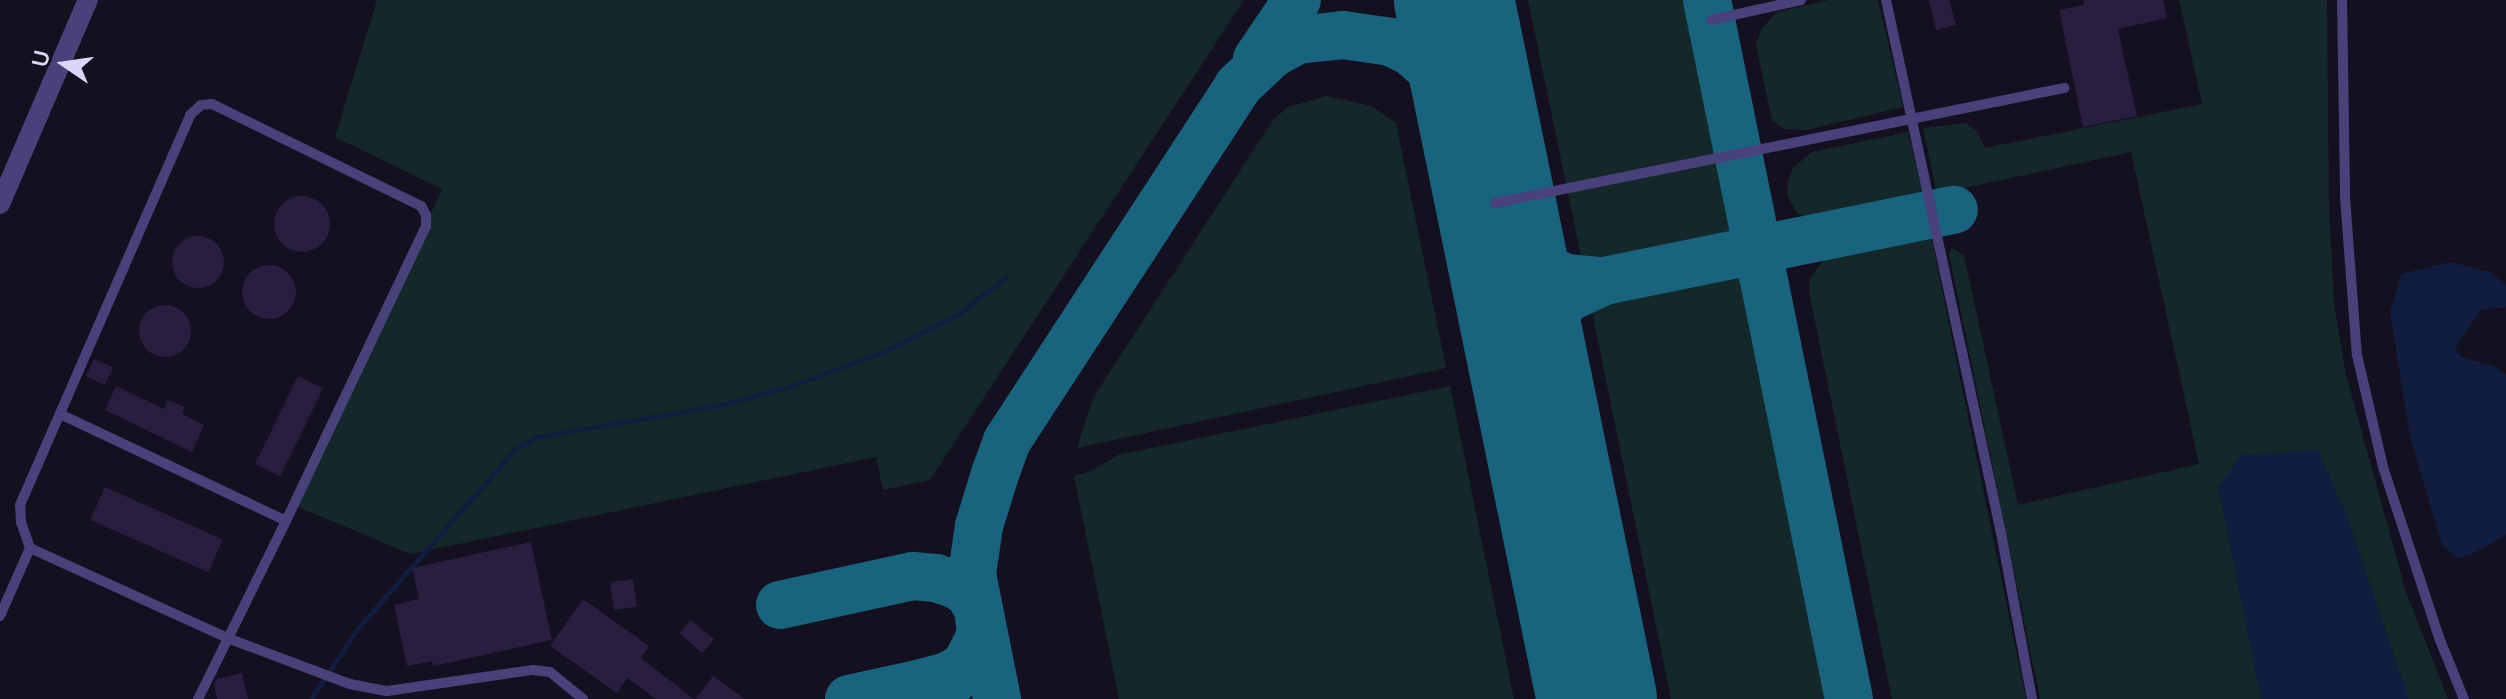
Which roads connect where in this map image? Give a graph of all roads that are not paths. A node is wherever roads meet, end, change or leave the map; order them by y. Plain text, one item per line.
1 (88, 0) edge
2 (1801, 0) edge
3 (1886, 0) edge
4 (2342, 0) edge
5 (1711, 20) dead end
6 (2064, 88) dead end
7 (1912, 119) junction
8 (1495, 203) dead end
9 (0, 204) edge
10 (60, 414) junction
11 (286, 521) junction
12 (30, 548) junction
13 (0, 616) edge
14 (230, 639) junction
15 (198, 699) edge
16 (583, 699) edge
17 (2032, 699) edge
18 (2464, 699) edge

1 - 9 street
2 - 5 lane
3 - 7 lane
4 - 18 lane
6 - 7 lane
7 - 8 lane
7 - 17 lane
10 - 11 lane
10 - 11 lane
10 - 12 lane
11 - 14 lane
12 - 13 lane
12 - 14 lane
14 - 15 lane
14 - 16 lane

